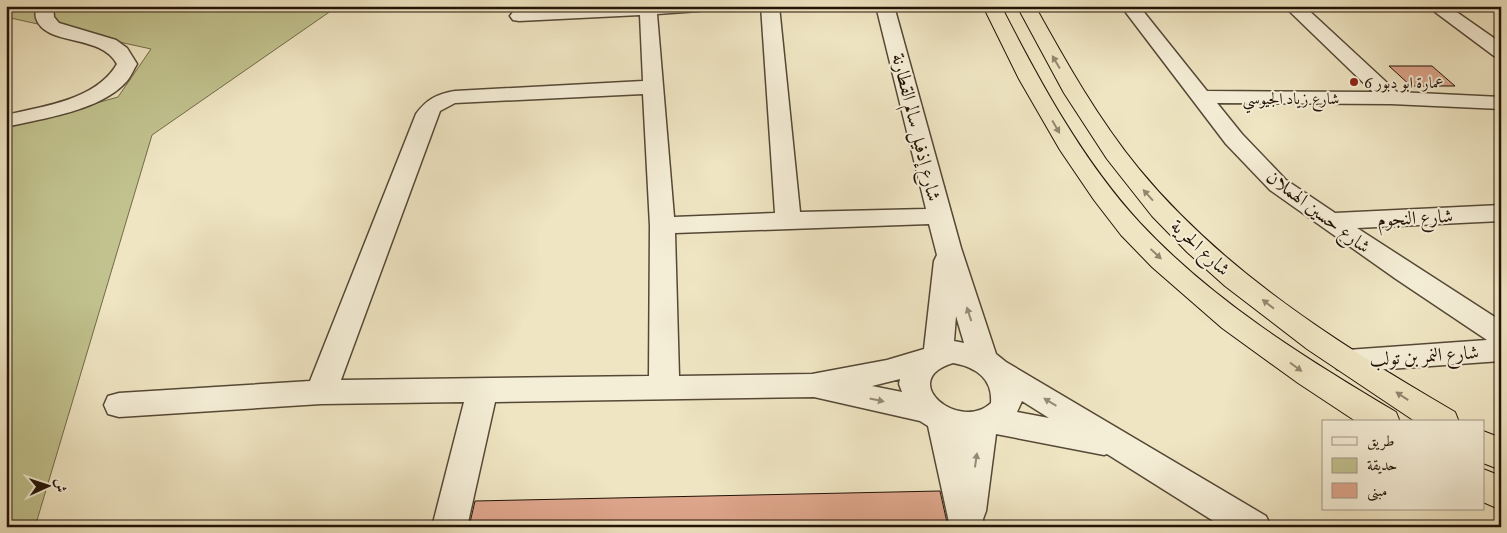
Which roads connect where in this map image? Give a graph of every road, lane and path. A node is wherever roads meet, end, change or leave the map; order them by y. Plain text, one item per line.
1 (44, 6) edge
2 (699, 6) edge
3 (770, 6) edge
4 (885, 6) edge
5 (992, 6) edge
6 (1026, 6) edge
7 (1130, 6) edge
8 (1293, 6) edge
9 (1436, 6) edge
10 (648, 8) edge
11 (519, 16) dead end
12 (1501, 52) edge
13 (654, 87) junction
14 (1200, 97) junction
15 (1391, 98) junction
16 (1501, 103) edge
17 (6, 121) edge
18 (940, 216) junction
19 (1498, 216) edge
20 (788, 220) junction
21 (1329, 221) junction
22 (662, 226) junction
23 (948, 248) junction
24 (1501, 335) edge
25 (1501, 350) edge
26 (932, 357) junction
27 (1347, 361) junction
28 (990, 366) junction
29 (664, 386) junction
30 (812, 386) junction
31 (482, 390) junction
32 (321, 392) junction
33 (120, 405) dead end
34 (934, 415) junction
35 (1381, 420) edge
36 (1440, 420) edge
37 (987, 422) junction
38 (1122, 445) junction
39 (1484, 446) edge
40 (1501, 456) edge
41 (1484, 485) edge
42 (1501, 494) edge
43 (967, 526) edge
44 (448, 527) edge
45 (1254, 527) edge

1 - 17 street
2 - 10 street
3 - 20 street
4 - 18 street, شارع إذفيل سالم القطارنة
5 -> 35 highway, شارع الحرية
27 -> 6 highway, شارع الحرية
7 - 14 street, شارع حسين الهملان
8 - 15 street
9 - 12 street
10 - 11 street
10 - 13 street
13 - 22 street
13 - 32 street
14 - 15 street, شارع زياد الجيوسي
14 - 21 street, شارع حسين الهملان
15 - 16 street, شارع زياد الجيوسي
18 - 20 street
18 - 23 street, شارع إذفيل سالم القطارنة
19 - 21 street, شارع النجوم
20 - 22 street
21 - 24 street, شارع حسين الهملان
22 - 29 street
23 - 26 street, شارع إذفيل سالم القطارنة
28 -> 23 street, شارع إذفيل سالم القطارنة
25 - 27 street, شارع النمر بن تولب
26 - 28 street
26 - 30 street
26 - 34 street
36 -> 27 highway, شارع الحرية
28 - 37 street
38 -> 28 street
29 - 30 street
29 - 31 street
30 -> 34 street
31 - 32 street
31 - 44 street
32 - 33 street
34 - 37 street
34 - 43 street
37 - 38 street
43 -> 37 street
38 - 45 street
39 - 40 highway
41 - 42 highway

